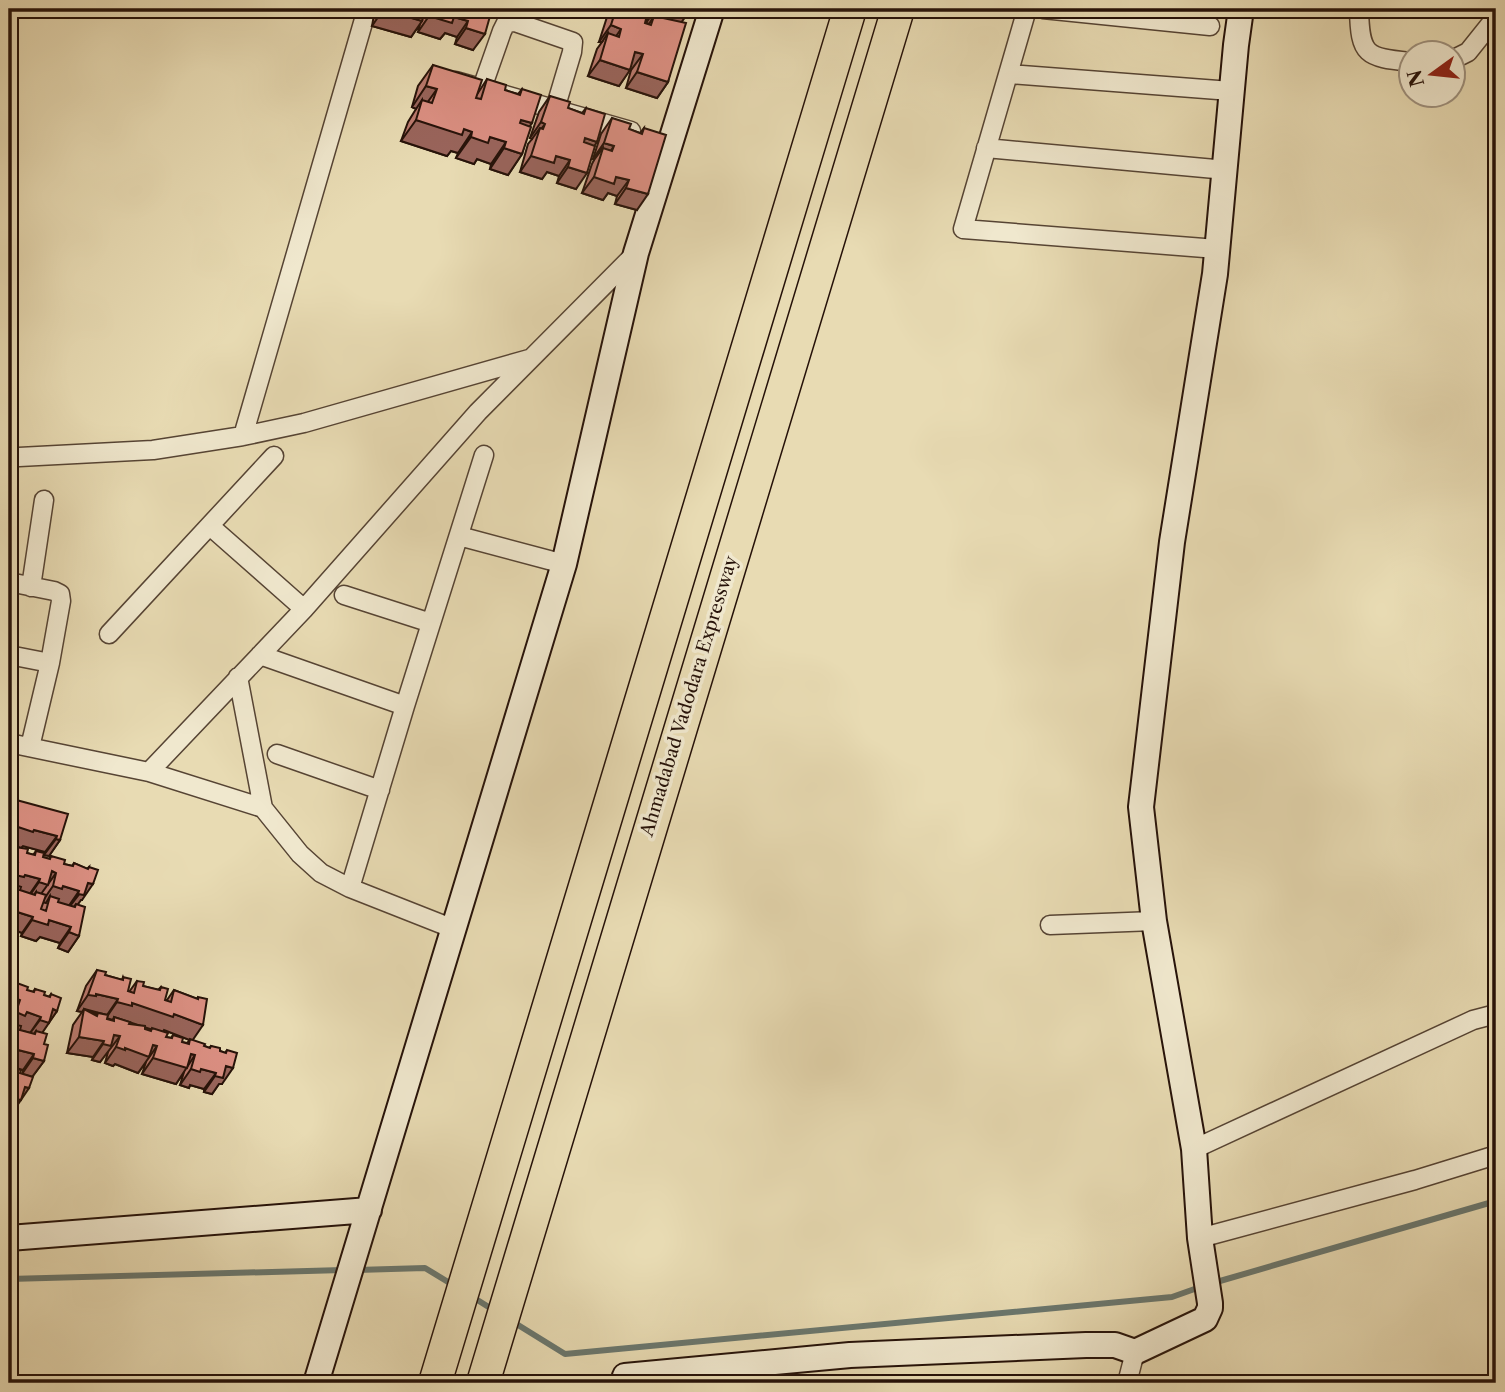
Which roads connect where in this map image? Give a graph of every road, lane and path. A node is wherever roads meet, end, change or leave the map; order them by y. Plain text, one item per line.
1 (367, 9) edge
2 (712, 9) edge
3 (850, 9) edge
4 (898, 9) edge
5 (1027, 9) edge
6 (1043, 9) edge
7 (1241, 9) edge
8 (1359, 9) edge
9 (1496, 16) edge
10 (1210, 26) dead end
11 (1466, 53) edge
12 (1396, 60) edge
13 (1009, 74) junction
14 (439, 76) edge
15 (482, 88) junction
16 (1231, 91) junction
17 (555, 109) junction
18 (671, 142) junction
19 (986, 148) junction
20 (1226, 170) junction
21 (1217, 249) junction
22 (636, 253) junction
23 (529, 359) junction
24 (243, 436) junction
25 (484, 455) dead end
26 (274, 456) dead end
27 (19, 457) dead end
28 (44, 500) dead end
29 (210, 526) junction
30 (459, 536) junction
31 (564, 564) junction
32 (9, 582) edge
33 (30, 587) junction
34 (344, 595) dead end
35 (304, 610) junction
36 (431, 623) junction
37 (109, 634) dead end
38 (9, 655) edge
39 (260, 655) junction
40 (50, 663) junction
41 (238, 677) junction
42 (405, 706) junction
43 (9, 743) edge
44 (30, 747) junction
45 (277, 754) dead end
46 (149, 772) junction
47 (380, 790) junction
48 (262, 808) junction
49 (350, 888) junction
50 (1154, 921) junction
51 (1050, 925) dead end
52 (454, 929) junction
53 (1496, 1014) edge
54 (1194, 1150) junction
55 (1496, 1155) edge
56 (369, 1210) junction
57 (9, 1238) edge
58 (1201, 1245) junction
59 (1135, 1352) junction
60 (316, 1383) edge
61 (435, 1383) edge
62 (482, 1383) edge
63 (623, 1383) edge
64 (1127, 1383) edge

1 - 24 street
2 - 18 street
3 - 61 highway
4 - 62 highway, Ahmadabad Vadodara Expressway
5 - 13 street
6 - 10 street
7 - 16 street
8 - 12 street
9 - 11 street
13 - 16 street
13 - 19 street
14 - 15 street
15 - 17 street
15 - 17 street
16 - 20 street
17 - 18 street
18 - 22 street
19 - 20 street
19 - 21 street
20 - 21 street
21 - 50 street
22 - 23 street
22 - 31 street
23 - 24 street
23 - 35 street
24 - 27 street
25 - 30 street
26 - 29 street
28 - 33 street
29 - 35 street
29 - 37 street
30 - 31 street
30 - 36 street
31 - 52 street
32 - 33 street
33 - 40 street
34 - 36 street
35 - 39 street
36 - 42 street
38 - 40 street
39 - 41 street
39 - 42 street
40 - 44 street
41 - 46 street
41 - 48 street
42 - 47 street
43 - 44 street
44 - 46 street
45 - 47 street
46 - 48 street
47 - 49 street
48 - 49 street
49 - 52 street
50 - 51 street
50 - 54 street
52 - 56 street
53 - 54 street
54 - 58 street
55 - 58 street
56 - 57 street
56 - 60 street
58 - 59 street
59 - 63 street
59 - 64 street

